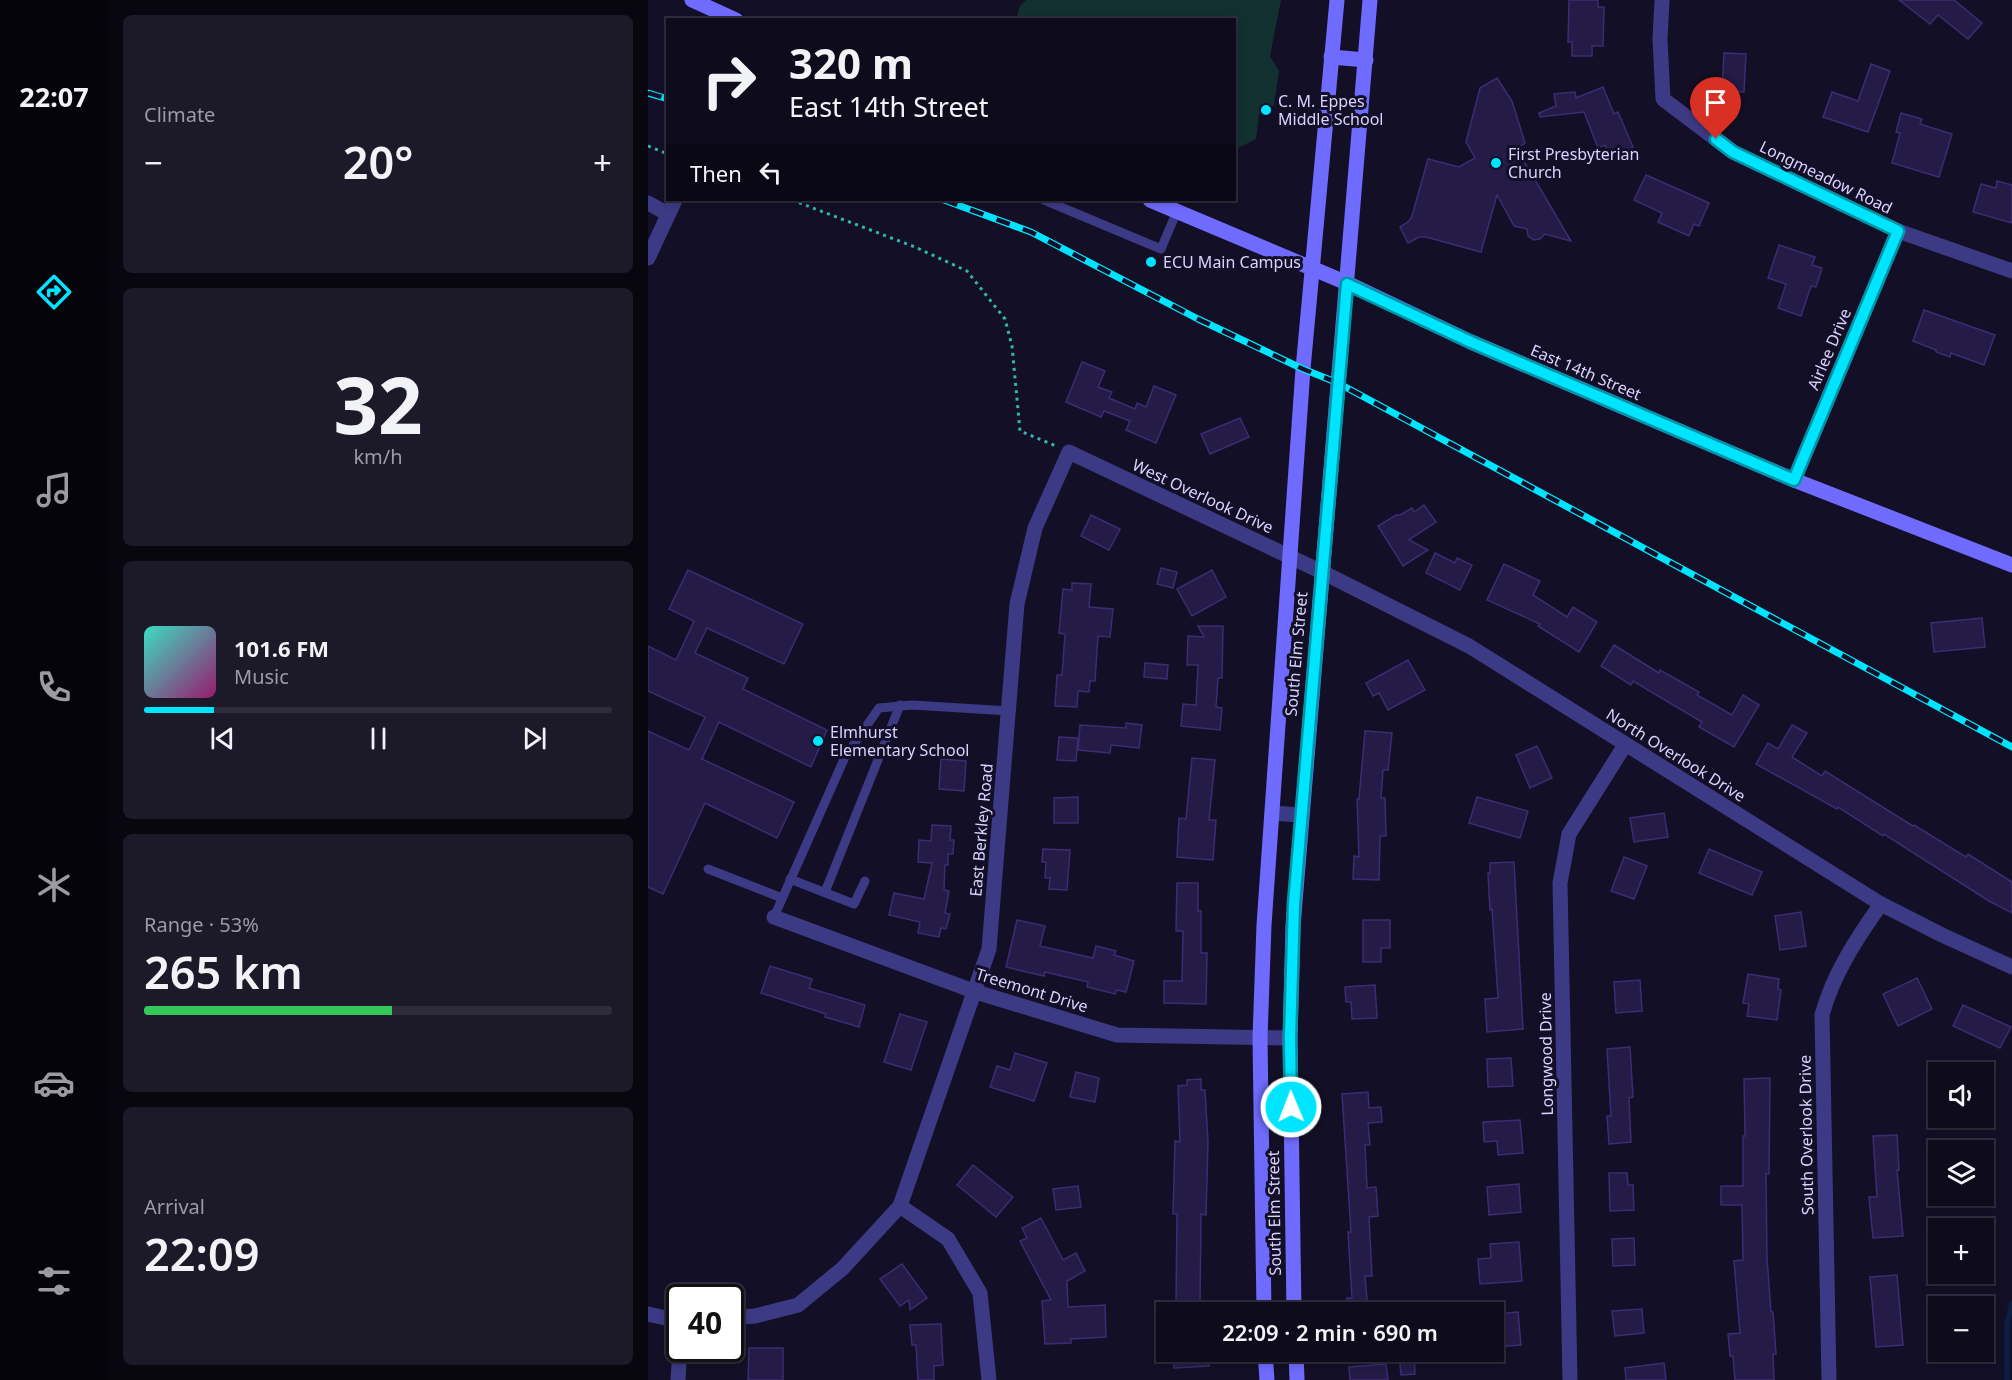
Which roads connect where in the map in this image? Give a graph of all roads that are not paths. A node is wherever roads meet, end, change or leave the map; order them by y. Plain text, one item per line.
1 (692, 0) edge
2 (1337, 0) edge
3 (1370, 0) edge
4 (1662, 0) edge
5 (732, 18) edge
6 (1331, 57) junction
7 (1366, 60) junction
8 (674, 201) edge
9 (1046, 201) edge
10 (1152, 201) edge
11 (648, 203) edge
12 (1177, 211) junction
13 (668, 214) junction
14 (1898, 231) junction
15 (648, 258) edge
16 (1311, 269) junction
17 (2012, 271) edge
18 (1347, 284) junction
19 (1069, 452) joint
20 (1794, 480) junction
21 (1288, 556) junction
22 (2012, 565) edge
23 (1322, 572) junction
24 (900, 705) junction
25 (1009, 711) junction
26 (1625, 745) junction
27 (1272, 813) junction
28 (1300, 815) junction
29 (708, 869) dead end
30 (790, 879) junction
31 (864, 881) dead end
32 (825, 892) junction
33 (782, 898) junction
34 (1881, 904) junction
35 (774, 917) joint
36 (2012, 968) edge
37 (976, 992) junction
38 (1260, 1038) junction
39 (1290, 1038) junction
40 (900, 1206) junction
41 (1264, 1302) edge
42 (1294, 1302) edge
43 (648, 1314) edge
44 (744, 1317) edge
45 (666, 1318) edge
46 (679, 1362) edge
47 (1266, 1362) edge
48 (1296, 1362) edge
49 (678, 1380) edge
50 (989, 1380) edge
51 (1267, 1380) edge
52 (1297, 1380) edge
53 (1570, 1380) edge
54 (1829, 1380) edge

1 - 5 street
2 - 6 street, South Elm Street
3 - 7 street, South Elm Street
4 - 14 street, Longmeadow Road
6 - 7 street
6 - 16 street, South Elm Street
7 - 18 street, South Elm Street
8 - 13 street
9 - 12 lane
10 - 12 street, East 14th Street
11 - 13 street
12 - 16 street, East 14th Street
13 - 15 street
14 - 17 street, Longmeadow Road
14 - 20 street, Airlee Drive
16 - 18 street, East 14th Street
16 - 21 street, South Elm Street
18 - 20 street, East 14th Street
18 - 23 street, South Elm Street
19 - 21 street, West Overlook Drive
19 - 25 street, East Berkley Road
20 - 22 street, East 14th Street
21 - 23 street, West Overlook Drive
21 - 27 street, South Elm Street
23 - 26 street, North Overlook Drive
23 - 28 street, South Elm Street
24 - 25 lane
24 - 30 lane
24 - 32 lane
25 - 37 street, East Berkley Road
26 - 34 street, North Overlook Drive
26 - 53 street, Longwood Drive
27 - 28 street
27 - 38 street, South Elm Street
28 - 39 street, South Elm Street
29 - 33 lane
30 - 32 lane
30 - 33 lane
31 - 32 lane
33 - 35 lane
34 - 36 street, North Overlook Drive
34 - 54 street, South Overlook Drive
35 - 37 street, Treemont Drive
37 - 38 street, Treemont Drive
37 - 40 street, East Berkley Road
38 - 39 street, Treemont Drive
38 - 41 street, South Elm Street
39 - 42 street, South Elm Street
40 - 44 street
40 - 50 street
43 - 45 street
46 - 49 street
47 - 51 street
48 - 52 street

